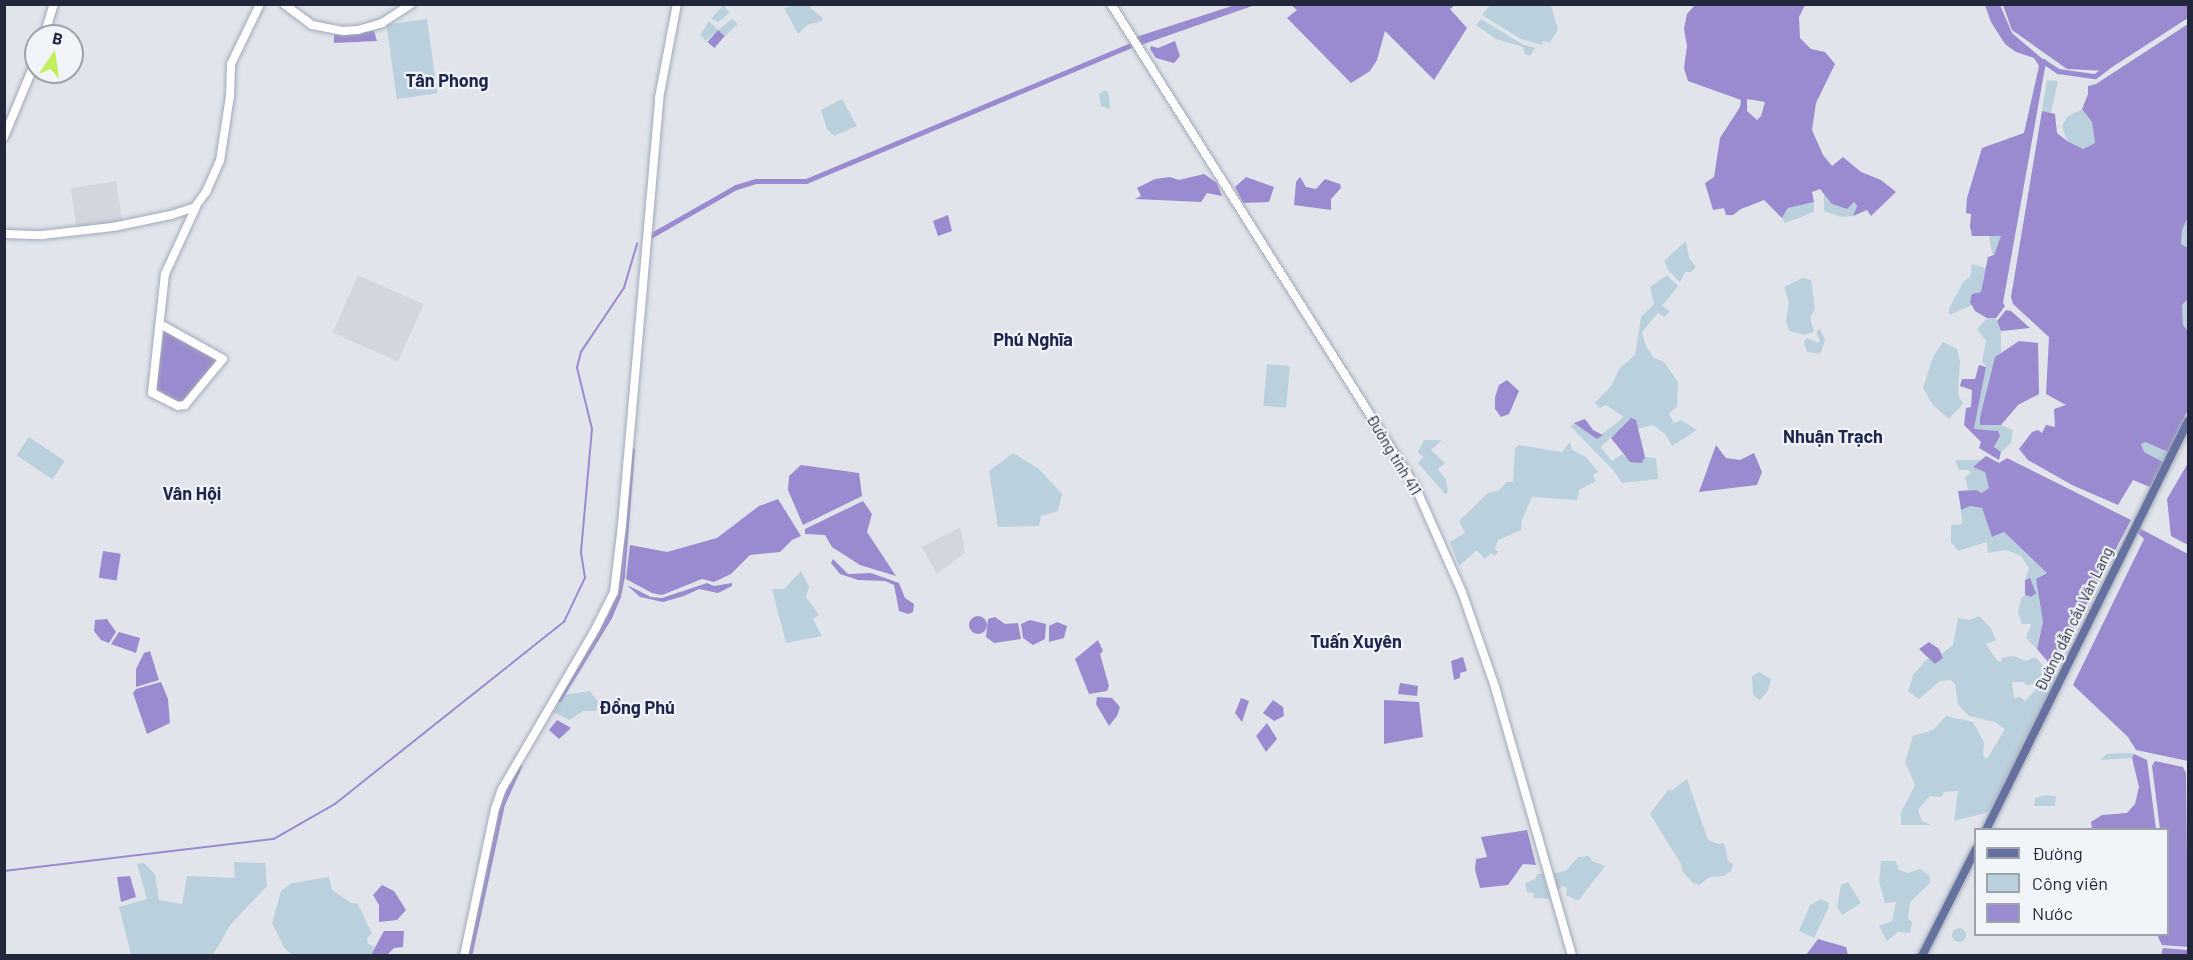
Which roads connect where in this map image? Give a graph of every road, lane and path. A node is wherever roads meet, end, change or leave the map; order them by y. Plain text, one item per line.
1 (54, 4) edge
2 (260, 4) edge
3 (284, 4) edge
4 (411, 4) edge
5 (677, 4) edge
6 (1111, 4) edge
7 (48, 24) edge
8 (26, 84) edge
9 (4, 137) edge
10 (197, 206) junction
11 (4, 234) edge
12 (160, 324) junction
13 (2188, 421) edge
14 (1987, 828) edge
15 (1974, 853) edge
16 (464, 956) edge
17 (1572, 956) edge
18 (1922, 956) edge

1 - 7 main road
2 - 10 main road
3 - 4 main road
5 - 16 main road
6 - 17 main road, Đường tỉnh 411
8 - 9 main road
10 - 11 main road
10 - 12 main road
12 - 12 main road
13 - 14 main road, Đường dẫn cầu Văn Lang
15 - 18 main road

